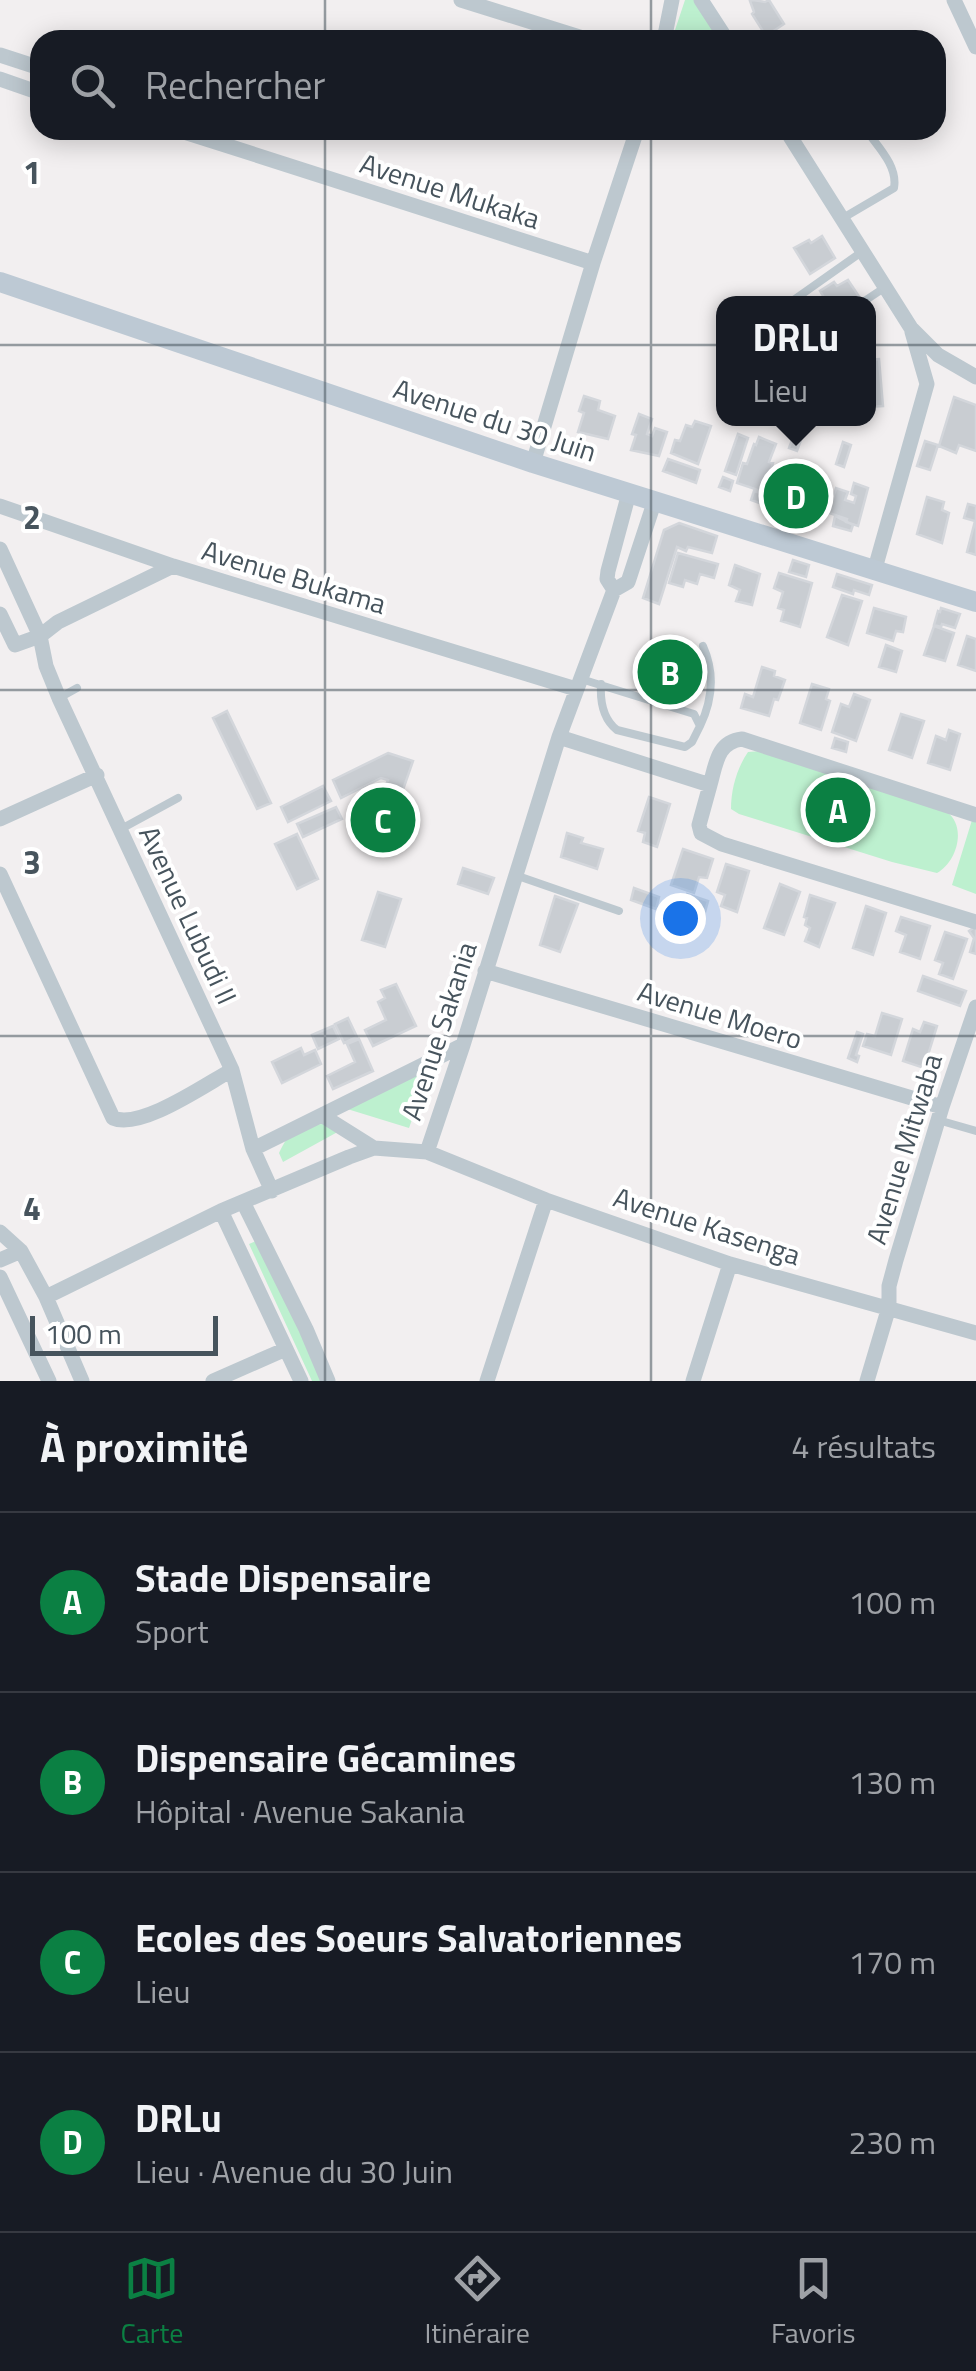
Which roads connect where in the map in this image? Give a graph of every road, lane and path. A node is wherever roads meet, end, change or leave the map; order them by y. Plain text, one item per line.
1 (461, 0) edge
2 (672, 0) edge
3 (701, 0) edge
4 (954, 0) edge
5 (557, 30) edge
6 (666, 30) edge
7 (720, 30) edge
8 (976, 47) edge
9 (0, 55) edge
10 (30, 65) edge
11 (0, 79) edge
12 (30, 90) edge
13 (209, 140) edge
14 (633, 140) edge
15 (792, 140) edge
16 (873, 140) edge
17 (843, 218) junction
18 (863, 251) junction
19 (593, 262) junction
20 (0, 282) edge
21 (884, 288) junction
22 (799, 296) edge
23 (872, 296) edge
24 (912, 328) junction
25 (968, 373) edge
26 (926, 384) junction
27 (533, 463) junction
28 (629, 492) junction
29 (655, 500) junction
30 (0, 506) edge
31 (0, 549) edge
32 (173, 566) junction
33 (874, 572) junction
34 (614, 590) junction
35 (976, 602) edge
36 (0, 614) edge
37 (40, 636) junction
38 (15, 645) junction
39 (703, 646) dead end
40 (46, 666) junction
41 (578, 684) junction
42 (601, 684) junction
43 (76, 688) dead end
44 (59, 698) junction
45 (700, 726) junction
46 (559, 737) junction
47 (97, 775) junction
48 (710, 785) junction
49 (178, 798) dead end
50 (976, 815) edge
51 (0, 820) edge
52 (121, 828) junction
53 (0, 874) edge
54 (515, 875) junction
55 (619, 911) dead end
56 (976, 922) edge
57 (484, 971) junction
58 (976, 1007) edge
59 (463, 1045) junction
60 (232, 1070) junction
61 (940, 1114) junction
62 (322, 1116) junction
63 (976, 1131) edge
64 (374, 1148) junction
65 (253, 1149) junction
66 (427, 1152) junction
67 (272, 1190) junction
68 (546, 1200) junction
69 (244, 1202) junction
70 (221, 1211) junction
71 (0, 1232) edge
72 (21, 1251) junction
73 (0, 1260) edge
74 (730, 1264) junction
75 (0, 1277) edge
76 (46, 1297) junction
77 (889, 1307) junction
78 (976, 1333) edge
79 (286, 1349) junction
80 (48, 1381) edge
81 (82, 1381) edge
82 (213, 1381) edge
83 (302, 1381) edge
84 (328, 1381) edge
85 (487, 1381) edge
86 (693, 1381) edge
87 (867, 1381) edge

1 - 5 street
2 - 6 street
3 - 7 street
4 - 8 street
9 - 10 street
11 - 12 street
13 - 19 street, Avenue Mukaka
14 - 19 street
15 - 17 street
16 - 17 lane
17 - 18 street
18 - 21 street
18 - 22 lane
19 - 27 street
20 - 27 street, Avenue du 30 Juin
21 - 23 lane
21 - 24 street
24 - 25 street
24 - 26 street
25 - 26 street
26 - 33 street
27 - 28 street, Avenue du 30 Juin
28 - 29 street, Avenue du 30 Juin
28 - 34 street
29 - 33 street, Avenue du 30 Juin
29 - 34 street
30 - 32 street, Avenue Bukama
31 - 37 street, Avenue Lubudi II
32 - 37 street
32 - 41 street, Avenue Bukama
33 - 35 street, Avenue du 30 Juin
34 - 41 street, Avenue Sakania
36 - 38 street
37 - 38 street
37 - 40 street, Avenue Lubudi II
38 - 40 street
39 - 45 lane
40 - 44 street, Avenue Lubudi II
41 - 42 lane
41 - 46 street, Avenue Sakania
42 - 45 lane
42 - 45 lane
43 - 44 lane
44 - 47 street, Avenue Lubudi II
46 - 48 street
46 - 54 street, Avenue Sakania
47 - 51 street
47 - 52 street, Avenue Lubudi II
48 - 50 street
48 - 56 street
49 - 52 lane
52 - 60 street, Avenue Lubudi II
53 - 60 street
54 - 55 lane
54 - 57 street, Avenue Sakania
57 - 59 street, Avenue Sakania
57 - 61 street, Avenue Moero
58 - 61 street, Avenue Mitwaba
59 - 62 street
59 - 66 street, Avenue Sakania
60 - 65 street, Avenue Lubudi II
61 - 63 lane
61 - 77 street, Avenue Mitwaba
62 - 64 street
62 - 65 street
64 - 66 street, Avenue Sakania
64 - 67 street, Avenue Sakania
65 - 67 street, Avenue Lubudi II
66 - 68 street, Avenue Kasenga
67 - 69 street, Avenue Sakania
68 - 74 street, Avenue Kasenga
68 - 85 street
69 - 70 street, Avenue Sakania
69 - 84 street
70 - 76 street, Avenue Sakania
70 - 79 street
71 - 72 street
72 - 73 street
72 - 76 street
74 - 77 street, Avenue Kasenga
74 - 86 street
75 - 80 street
76 - 81 street
77 - 78 street, Avenue Kasenga
77 - 87 street, Avenue Mitwaba
79 - 82 street
79 - 83 street

